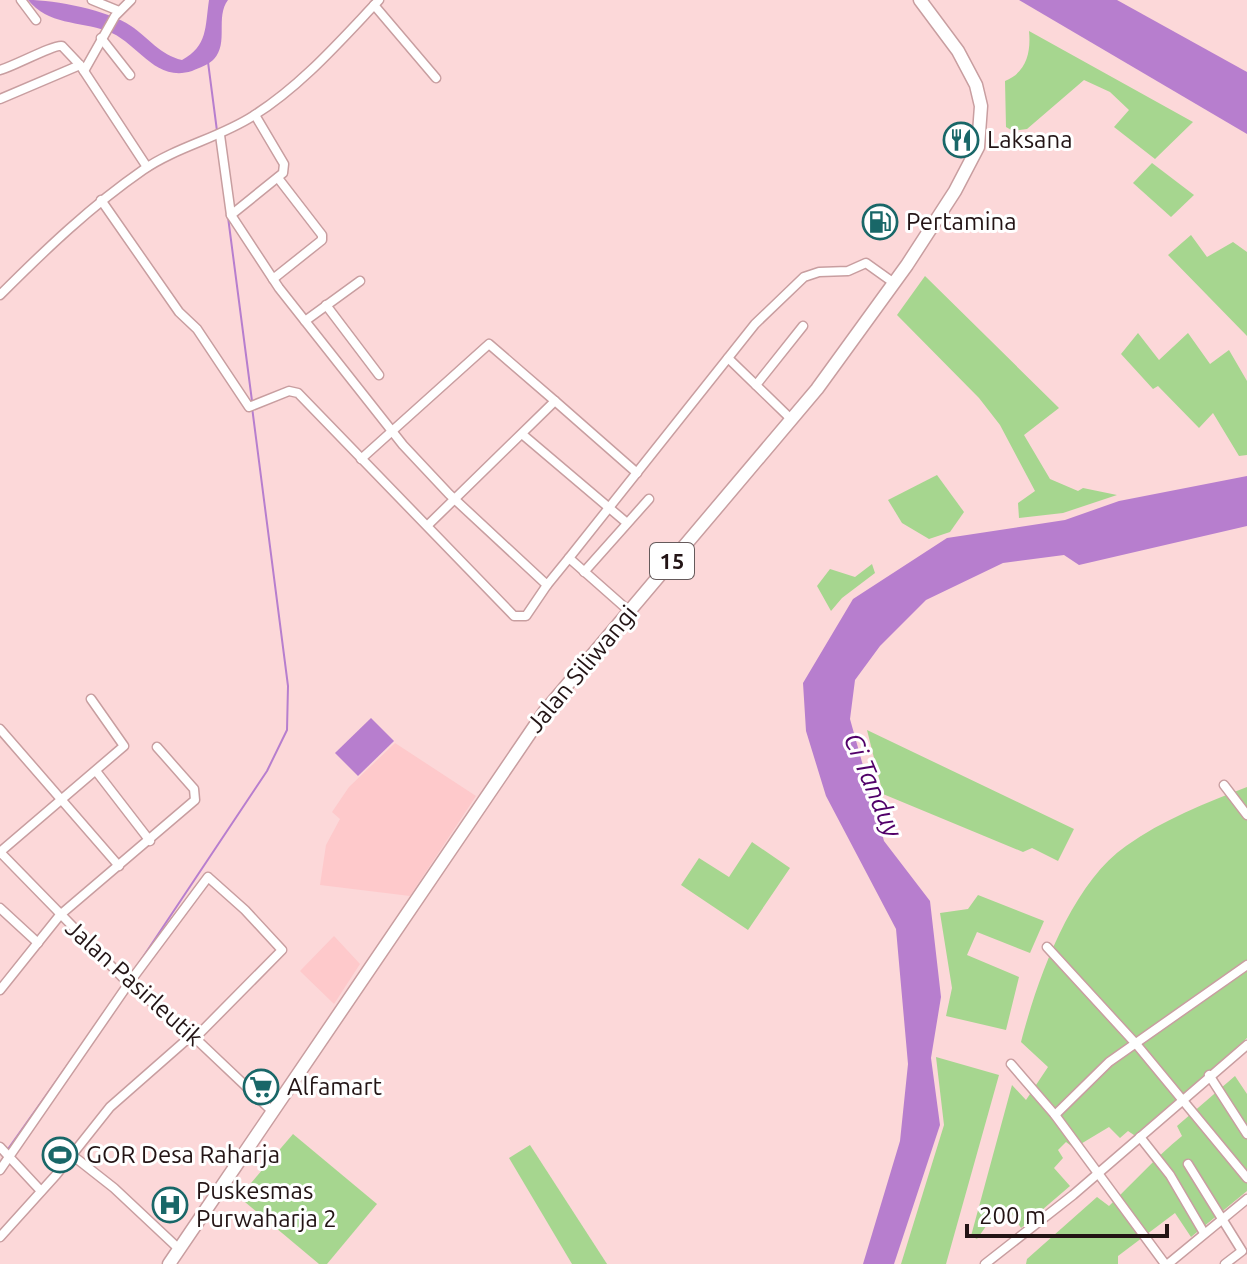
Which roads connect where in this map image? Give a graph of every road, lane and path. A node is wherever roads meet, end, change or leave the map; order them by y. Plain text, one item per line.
1 (21, 0) edge
2 (92, 0) edge
3 (131, 0) edge
4 (920, 0) edge
5 (376, 2) edge
6 (117, 14) junction
7 (36, 20) dead end
8 (103, 35) junction
9 (82, 68) junction
10 (0, 70) edge
11 (130, 75) dead end
12 (436, 78) dead end
13 (0, 99) edge
14 (255, 115) junction
15 (216, 136) junction
16 (147, 167) junction
17 (278, 178) junction
18 (101, 200) junction
19 (231, 215) junction
20 (273, 279) junction
21 (360, 281) dead end
22 (894, 283) junction
23 (0, 295) edge
24 (326, 305) junction
25 (305, 321) junction
26 (803, 326) dead end
27 (728, 358) junction
28 (379, 375) dead end
29 (756, 385) junction
30 (555, 401) junction
31 (792, 420) junction
32 (391, 432) junction
33 (522, 434) junction
34 (361, 459) junction
35 (637, 473) junction
36 (454, 498) junction
37 (649, 499) dead end
38 (608, 508) junction
39 (627, 523) junction
40 (428, 525) junction
41 (569, 558) junction
42 (584, 572) junction
43 (547, 585) junction
44 (629, 611) junction
45 (91, 699) dead end
46 (0, 729) edge
47 (157, 747) dead end
48 (96, 771) junction
49 (1224, 785) dead end
50 (61, 802) junction
51 (1247, 815) edge
52 (150, 841) junction
53 (0, 852) edge
54 (119, 866) junction
55 (0, 908) edge
56 (60, 915) junction
57 (38, 943) junction
58 (1047, 947) dead end
59 (1247, 965) edge
60 (126, 980) junction
61 (0, 990) edge
62 (194, 1036) junction
63 (1137, 1045) junction
64 (1247, 1045) edge
65 (1011, 1064) dead end
66 (1209, 1075) junction
67 (1182, 1100) junction
68 (272, 1111) junction
69 (1055, 1115) junction
70 (1247, 1134) edge
71 (1140, 1137) junction
72 (5, 1152) edge
73 (72, 1155) junction
74 (1188, 1164) dead end
75 (0, 1170) edge
76 (1099, 1171) junction
77 (1247, 1178) edge
78 (41, 1191) junction
79 (1246, 1200) edge
80 (1223, 1220) junction
81 (1204, 1233) junction
82 (0, 1237) edge
83 (179, 1249) junction
84 (1244, 1249) edge
85 (169, 1264) edge
86 (985, 1264) edge
87 (1167, 1264) edge
88 (1225, 1264) edge

1 - 7 street
2 - 6 street
3 - 6 street
4 - 22 highway, Jalan Siliwangi / 15
5 - 12 street
5 - 14 street
6 - 8 street
8 - 9 street
8 - 11 street
9 - 10 street
9 - 13 street
9 - 16 street
14 - 15 street
14 - 17 street
15 - 16 street
15 - 19 street
16 - 18 street
17 - 19 street
17 - 20 street
18 - 23 street
18 - 34 street
19 - 20 street
20 - 25 street
21 - 24 street
22 - 27 street
22 - 31 highway, Jalan Siliwangi / 15
24 - 25 street
24 - 28 street
25 - 32 street
26 - 29 street
27 - 29 street
27 - 35 street
29 - 31 street
30 - 32 street
30 - 33 street
30 - 35 street
31 - 44 highway, Jalan Siliwangi / 15
32 - 34 street
32 - 36 street
33 - 36 street
33 - 38 street
34 - 40 street
35 - 38 street
36 - 40 street
36 - 43 street
37 - 39 street
38 - 39 street
38 - 41 street
39 - 42 street
40 - 43 street
41 - 42 street
41 - 43 street
42 - 44 street
44 - 68 highway, Jalan Siliwangi / 15
45 - 48 street
46 - 50 street
47 - 52 street
48 - 50 street
48 - 52 street
49 - 51 street
50 - 53 street
50 - 54 street
52 - 54 street
53 - 56 street, Jalan Pasirleutik
54 - 56 street
55 - 57 street
56 - 57 street
56 - 60 street, Jalan Pasirleutik
57 - 61 street
58 - 63 street
59 - 63 street
60 - 62 street, Jalan Pasirleutik
60 - 62 street
60 - 72 street
62 - 68 street, Jalan Pasirleutik
62 - 73 street
63 - 67 street
63 - 69 street
64 - 66 street
65 - 69 street
66 - 67 street
66 - 70 street
67 - 71 street
67 - 77 street
68 - 83 highway, Jalan Siliwangi / 15
69 - 76 street
71 - 76 street
71 - 81 street
72 - 75 street
72 - 78 street
73 - 78 street
73 - 83 street
74 - 80 street
76 - 86 street
76 - 87 street
78 - 82 street
79 - 80 street
80 - 81 street
80 - 84 street
81 - 87 street
83 - 85 highway, Jalan Siliwangi / 15
84 - 88 street

